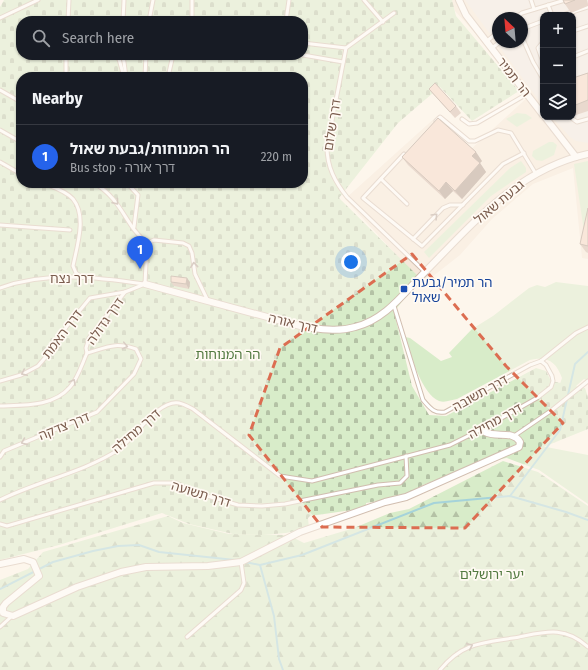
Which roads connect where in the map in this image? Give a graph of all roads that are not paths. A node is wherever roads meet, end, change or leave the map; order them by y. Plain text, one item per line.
1 (38, 0) edge
2 (69, 0) edge
3 (124, 0) edge
4 (152, 0) edge
5 (192, 0) edge
6 (289, 0) edge
7 (364, 0) edge
8 (459, 0) edge
9 (531, 0) edge
10 (565, 0) edge
11 (548, 5) junction
12 (588, 7) edge
13 (534, 9) junction
14 (528, 12) edge
15 (551, 12) edge
16 (572, 12) edge
17 (394, 13) dead end
18 (68, 16) edge
19 (123, 16) edge
20 (150, 16) edge
21 (192, 16) edge
22 (287, 16) edge
23 (0, 18) edge
24 (382, 22) junction
25 (540, 22) edge
26 (588, 26) edge
27 (528, 27) edge
28 (576, 30) edge
29 (492, 37) edge
30 (487, 41) junction
31 (308, 44) edge
32 (346, 48) junction
33 (492, 48) joint
34 (526, 48) edge
35 (588, 51) edge
36 (308, 56) edge
37 (576, 56) edge
38 (66, 60) edge
39 (119, 60) edge
40 (123, 60) edge
41 (146, 60) edge
42 (172, 60) edge
43 (343, 62) junction
44 (66, 72) edge
45 (123, 72) edge
46 (124, 72) edge
47 (145, 72) edge
48 (169, 72) edge
49 (540, 74) edge
50 (0, 90) edge
51 (527, 94) junction
52 (16, 99) edge
53 (540, 111) edge
54 (462, 119) dead end
55 (588, 119) edge
56 (547, 120) edge
57 (574, 120) edge
58 (434, 123) edge
59 (0, 130) edge
60 (16, 139) edge
61 (408, 151) edge
62 (524, 153) junction
63 (588, 154) edge
64 (576, 157) junction
65 (0, 162) edge
66 (16, 171) edge
67 (536, 174) junction
68 (381, 179) junction
69 (55, 188) edge
70 (102, 188) edge
71 (132, 188) edge
72 (407, 204) dead end
73 (463, 205) junction
74 (0, 225) edge
75 (134, 227) junction
76 (70, 230) dead end
77 (413, 239) junction
78 (147, 243) junction
79 (425, 272) junction
80 (82, 277) junction
81 (145, 284) junction
82 (0, 288) edge
83 (125, 292) junction
84 (208, 300) junction
85 (394, 306) junction
86 (588, 327) edge
87 (88, 353) junction
88 (541, 361) junction
89 (0, 381) edge
90 (588, 381) edge
91 (0, 406) edge
92 (484, 428) junction
93 (514, 436) junction
94 (406, 456) junction
95 (0, 457) edge
96 (0, 500) edge
97 (0, 524) edge
98 (241, 562) junction
99 (0, 564) edge
100 (13, 616) junction
101 (0, 627) edge
102 (187, 637) dead end
103 (588, 647) edge
104 (440, 670) edge

1 - 23 lane
2 - 18 lane
3 - 19 lane
4 - 20 lane
5 - 21 lane
6 - 22 lane
7 - 24 lane
8 - 30 street, הר תמיר
9 - 13 lane
10 - 11 lane
11 - 13 lane
11 - 15 lane
12 - 16 lane
13 - 14 lane
17 - 24 lane
24 - 32 lane
25 - 27 lane
26 - 28 lane
29 - 30 lane
30 - 33 street, הר תמיר
31 - 32 lane
32 - 43 lane, דרך שלום
33 - 51 street, הר תמיר
34 - 49 lane
35 - 37 lane
36 - 43 lane
38 - 44 lane
39 - 45 lane
40 - 46 lane
41 - 47 lane
42 - 48 lane
43 - 79 lane, דרך שלום
50 - 52 lane
51 - 53 street, הר תמיר
51 - 54 lane
55 - 57 lane
56 - 64 street, הר תמיר
58 - 62 lane
59 - 60 lane
61 - 68 lane
62 - 67 lane
62 - 73 lane
63 - 64 street, גבעת שאול
64 - 67 street, גבעת שאול
65 - 66 lane
67 - 79 street, גבעת שאול
68 - 72 lane
68 - 77 lane
69 - 80 lane
70 -> 75 lane
71 - 75 lane
77 -> 73 lane
73 - 77 lane
74 - 76 lane
75 - 78 lane
78 - 81 lane
84 -> 78 lane
79 - 85 street, דרך אורה
80 - 81 lane, דרך נצח
80 - 82 lane, דרך נצח
81 - 83 lane, דרך גדולה
81 - 84 street, דרך אורה
83 - 87 lane, דרך גדולה
83 -> 89 lane, דרך האמת
84 - 85 street, דרך אורה
85 - 88 lane, דרך תשובה
86 - 88 lane
91 -> 87 lane, דרך גדולה
87 -> 95 lane, דרך צדקה
88 - 92 lane, דרך מחילה
90 - 93 lane
92 - 93 street
92 - 94 lane, דרך מחילה
93 - 98 street
94 - 96 lane, דרך מחילה
94 - 97 lane, דרך תשועה
98 - 100 street
98 - 102 lane
99 - 100 street
100 - 101 lane
104 -> 103 lane

